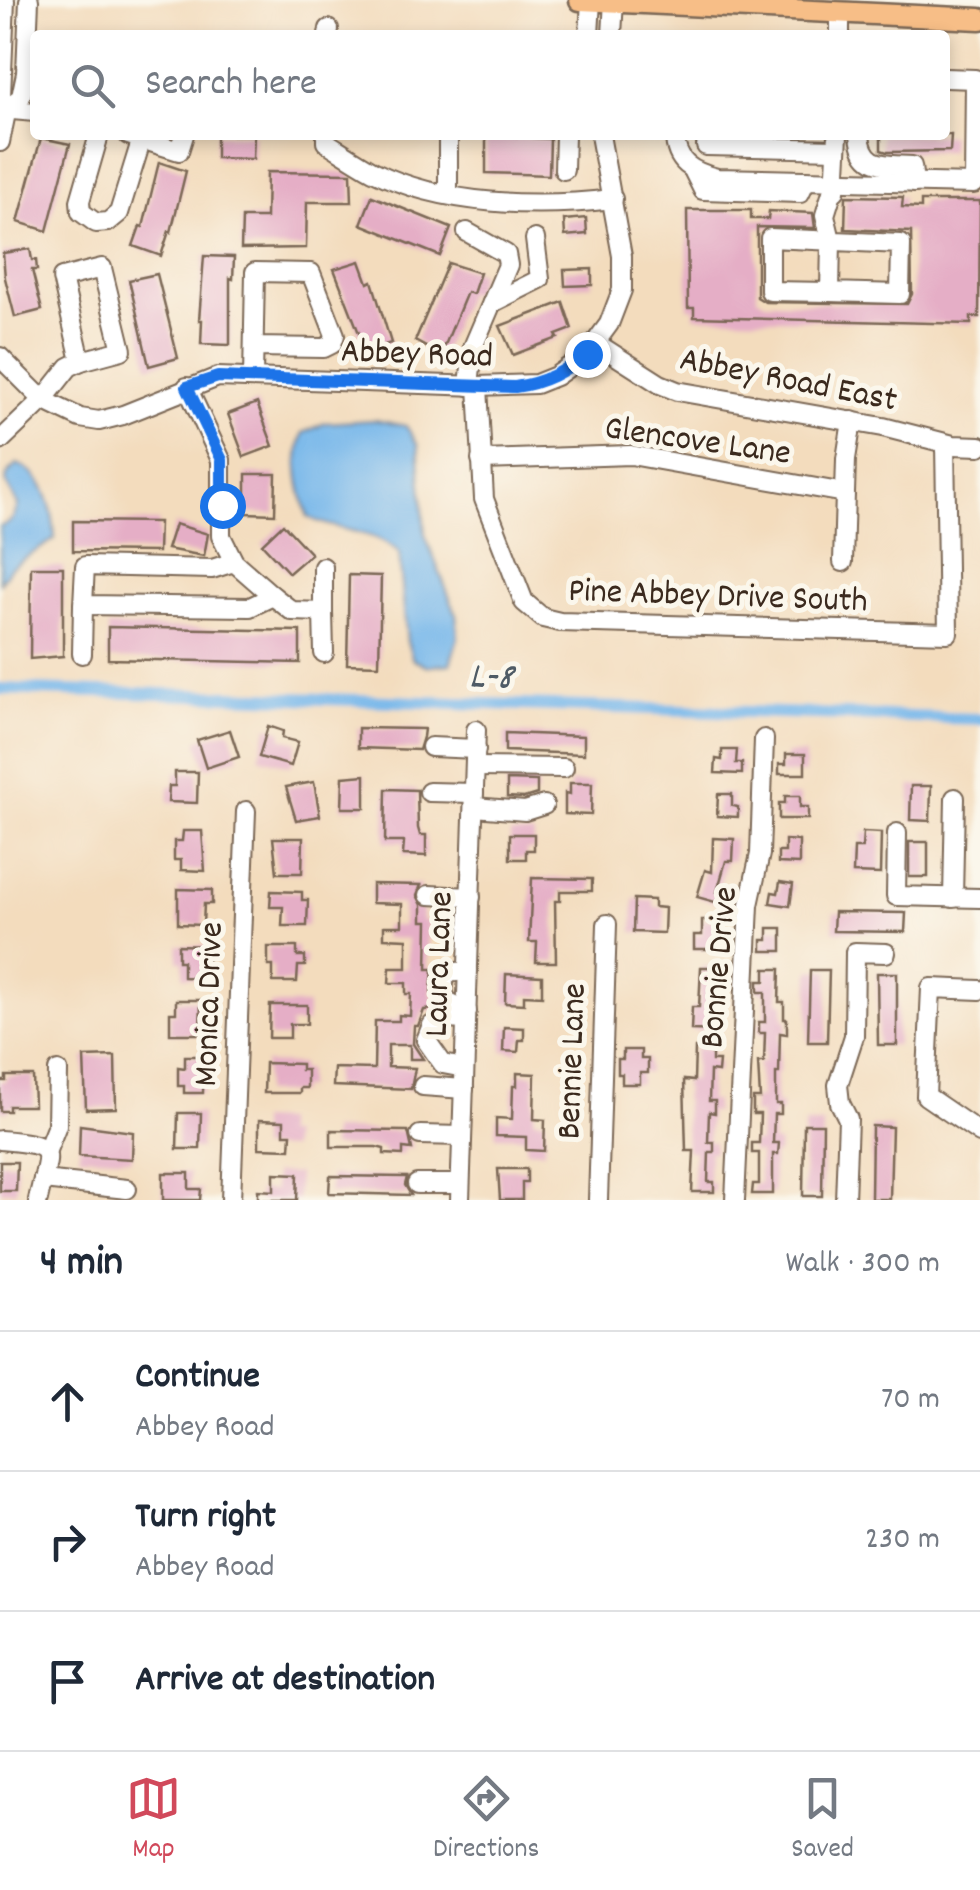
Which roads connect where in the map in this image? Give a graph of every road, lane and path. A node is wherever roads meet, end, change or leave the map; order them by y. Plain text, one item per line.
1 (5, 0) edge
2 (29, 0) edge
3 (580, 0) edge
4 (591, 0) edge
5 (614, 1) edge
6 (840, 13) junction
7 (980, 19) edge
8 (589, 30) edge
9 (612, 30) edge
10 (840, 30) edge
11 (950, 78) edge
12 (4, 109) edge
13 (30, 112) edge
14 (98, 140) edge
15 (136, 140) edge
16 (148, 140) edge
17 (182, 140) edge
18 (326, 140) edge
19 (448, 140) edge
20 (565, 140) edge
21 (601, 140) edge
22 (675, 140) edge
23 (861, 140) edge
24 (0, 142) edge
25 (838, 142) edge
26 (706, 146) dead end
27 (758, 147) junction
28 (564, 170) dead end
29 (694, 172) junction
30 (757, 179) junction
31 (806, 180) junction
32 (914, 183) junction
33 (834, 184) junction
34 (977, 184) edge
35 (448, 193) junction
36 (613, 199) junction
37 (468, 232) dead end
38 (534, 239) dead end
39 (831, 240) junction
40 (830, 292) junction
41 (492, 303) junction
42 (596, 344) junction
43 (254, 346) junction
44 (0, 357) edge
45 (81, 361) junction
46 (252, 378) junction
47 (473, 386) junction
48 (187, 387) junction
49 (43, 400) junction
50 (852, 422) junction
51 (0, 441) edge
52 (944, 444) junction
53 (980, 446) edge
54 (481, 460) junction
55 (845, 492) junction
56 (234, 562) junction
57 (843, 562) dead end
58 (323, 566) dead end
59 (273, 596) junction
60 (83, 605) junction
61 (323, 612) junction
62 (324, 652) dead end
63 (82, 654) dead end
64 (764, 739) dead end
65 (431, 747) dead end
66 (476, 748) junction
67 (564, 768) dead end
68 (429, 792) dead end
69 (956, 798) dead end
70 (474, 800) junction
71 (544, 804) dead end
72 (246, 811) dead end
73 (897, 832) dead end
74 (429, 896) dead end
75 (471, 897) junction
76 (953, 898) junction
77 (980, 898) edge
78 (606, 924) dead end
79 (886, 953) dead end
80 (980, 990) edge
81 (466, 1015) junction
82 (464, 1068) junction
83 (58, 1071) dead end
84 (423, 1086) dead end
85 (464, 1089) junction
86 (980, 1132) edge
87 (420, 1135) dead end
88 (462, 1136) junction
89 (0, 1140) edge
90 (47, 1150) junction
91 (43, 1180) junction
92 (417, 1184) dead end
93 (127, 1189) dead end
94 (460, 1192) edge
95 (38, 1200) edge
96 (230, 1200) edge
97 (598, 1200) edge
98 (735, 1200) edge
99 (846, 1200) edge

1 - 12 street
2 - 12 street
3 - 4 main road
4 - 5 main road
4 - 8 street
5 - 6 main road
5 - 9 street
6 - 7 main road
6 - 10 street
11 - 34 street
12 - 13 street
12 - 24 street
14 - 15 street
16 - 17 street
18 - 35 street
19 - 35 street
20 - 28 street
21 - 36 street, Abbey Road
22 - 29 street
23 - 32 street
25 - 27 street
25 - 33 street
26 - 27 street
27 - 30 street
29 - 30 street
29 - 31 street
30 - 31 street
31 - 33 street
32 - 33 street
32 - 34 street
33 - 39 street
35 - 36 street
36 - 42 street, Abbey Road
37 - 41 street, Pine Abbey Drive South
38 - 41 street
39 - 40 street
39 - 40 street
39 - 40 street
41 - 47 street, Pine Abbey Drive South
42 - 47 street, Abbey Road
42 - 50 street, Abbey Road East
43 - 43 street
43 - 46 street
44 - 49 street, Abbey Road
45 - 45 street
45 - 49 street
46 - 47 street, Abbey Road
46 - 48 street, Abbey Road
47 - 54 street, Pine Abbey Drive South
48 - 49 street, Abbey Road
48 - 56 street
49 - 51 street
50 - 52 street, Abbey Road East
50 - 55 street
52 - 53 street, Abbey Road East
52 - 54 street, Pine Abbey Drive South
54 - 55 street, Glencove Lane
55 - 57 street
56 - 59 street
56 - 60 street
58 - 61 street
59 - 60 street
59 - 61 street
60 - 63 street
61 - 62 street
64 - 98 street, Bonnie Drive
65 - 66 street
66 - 67 street
66 - 70 street, Laura Lane
68 - 70 street
69 - 76 street
70 - 71 street
70 - 75 street, Laura Lane
72 - 96 street, Monica Drive
73 - 76 street
74 - 75 street
75 - 81 street, Laura Lane
76 - 77 street
78 - 97 street, Bennie Lane
79 - 99 street
80 - 86 street
81 - 82 street, Laura Lane
81 - 82 street
82 - 85 street, Laura Lane
83 - 90 street
84 - 85 street
85 - 88 street, Laura Lane
87 - 88 street
88 - 94 street, Laura Lane
89 - 90 street
90 - 91 street
91 - 93 street
91 - 95 street
92 - 94 street

